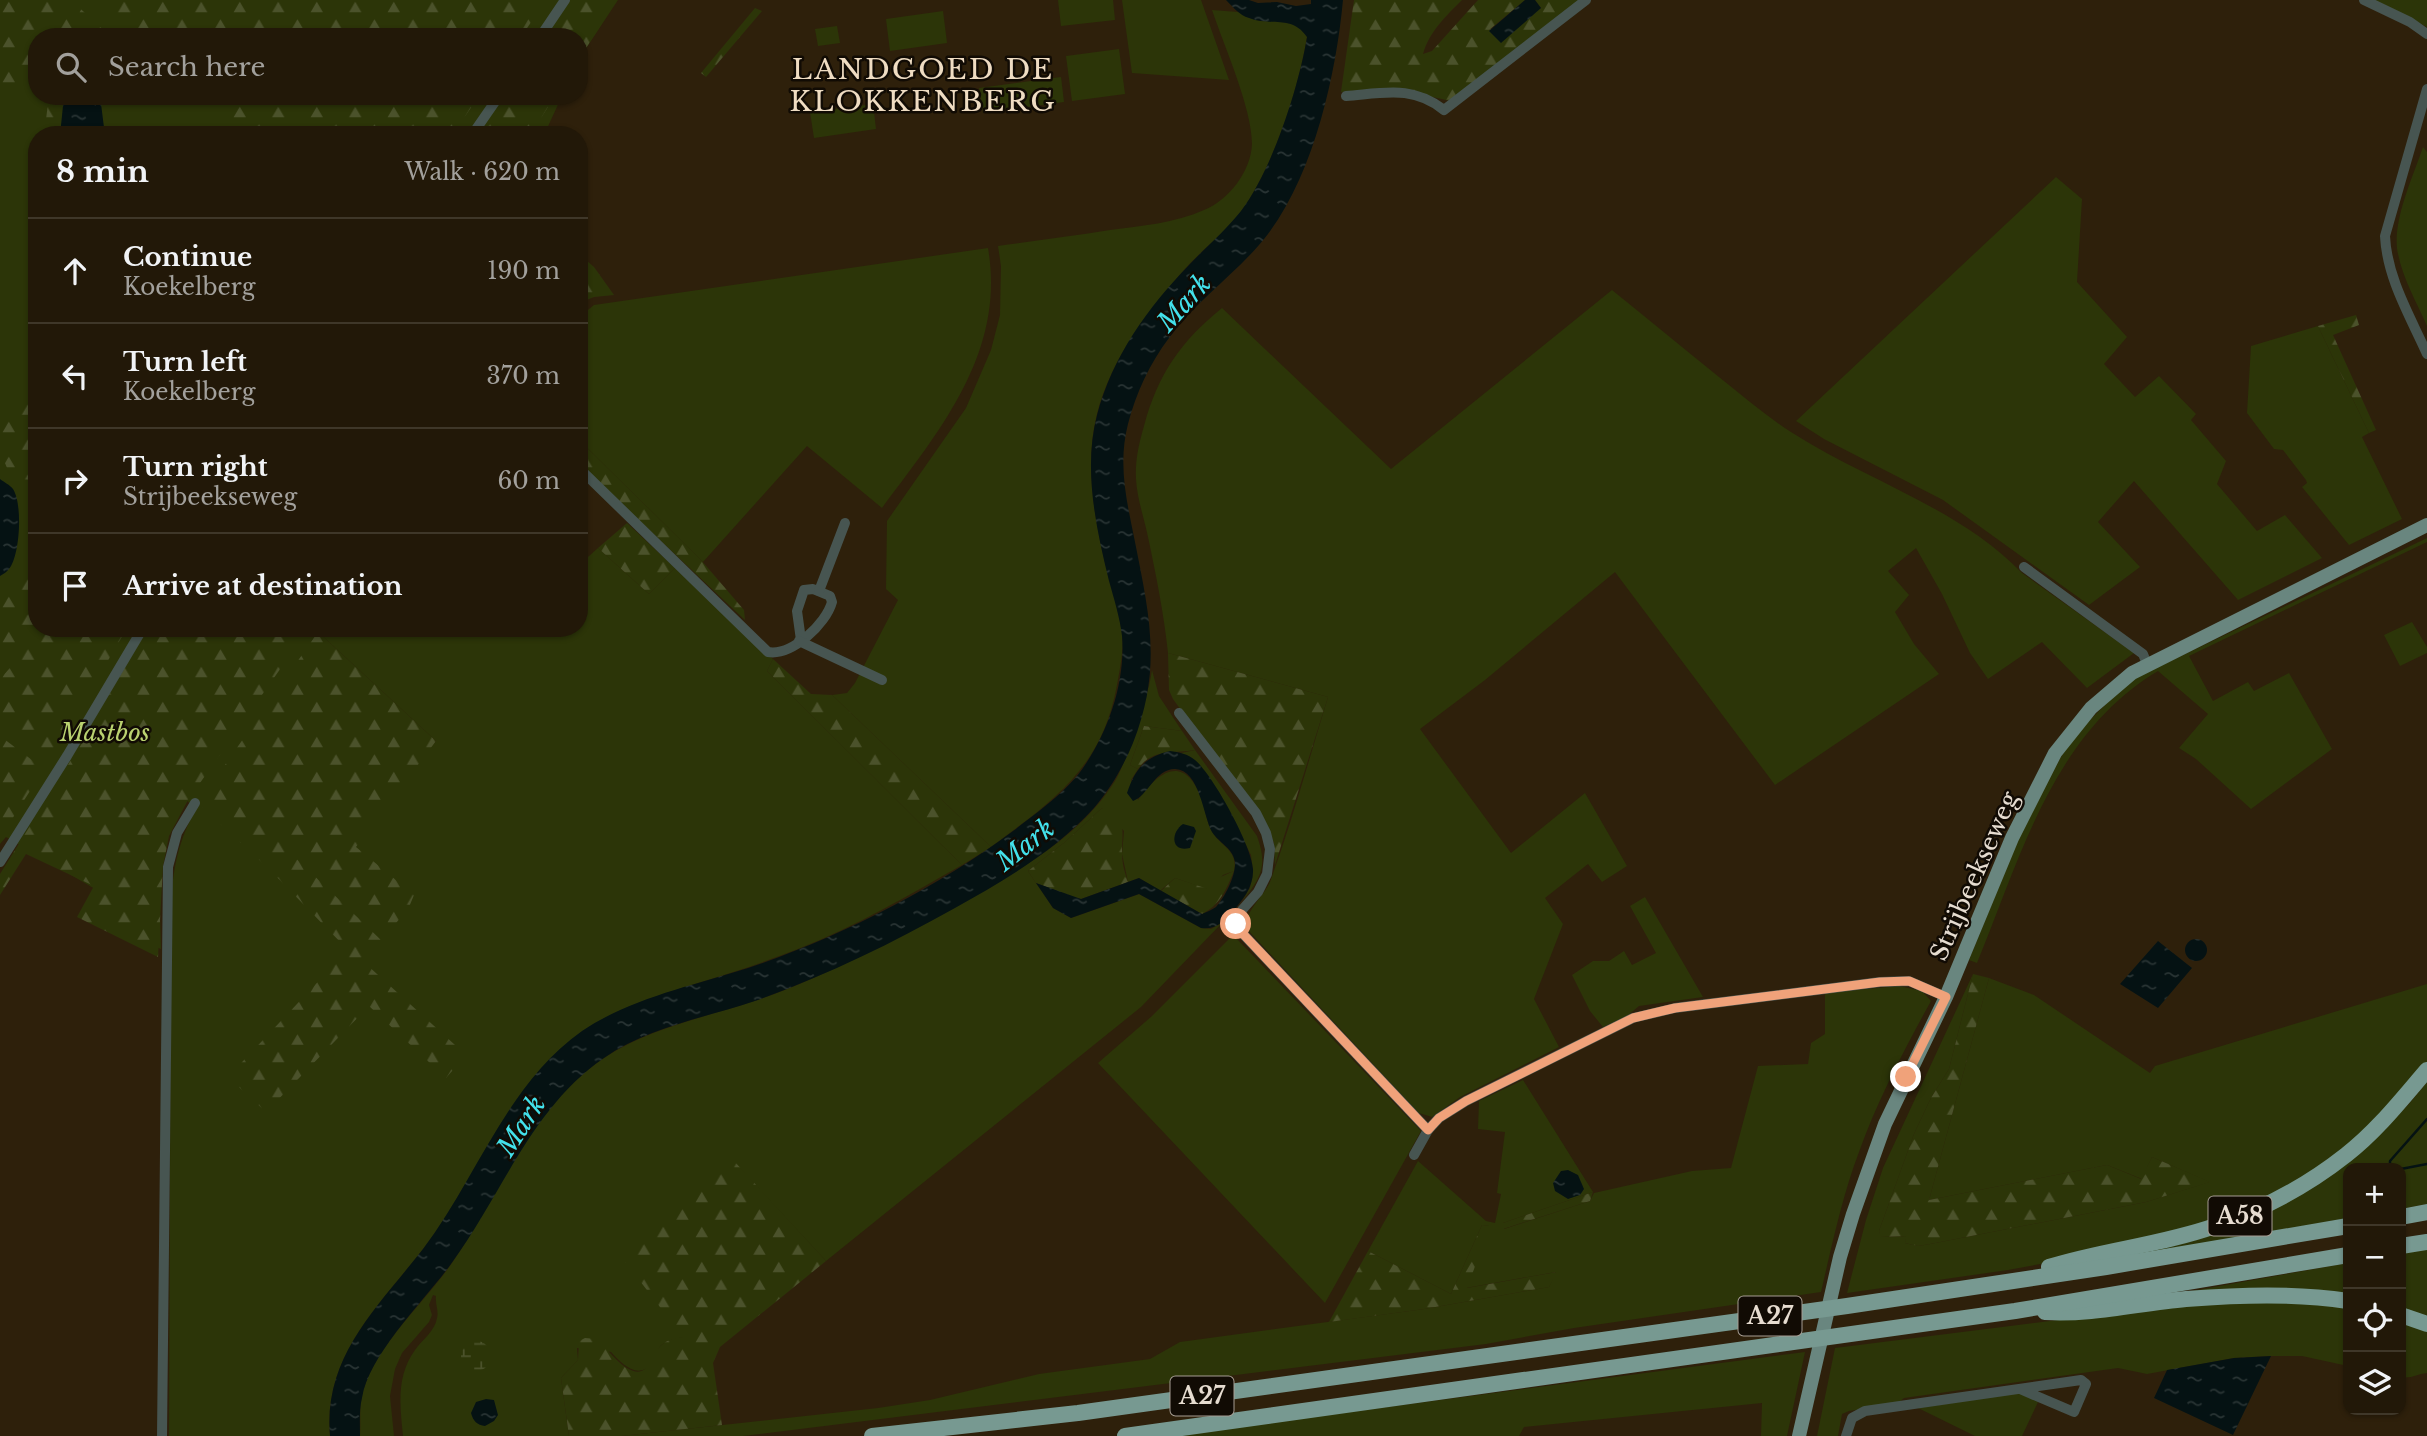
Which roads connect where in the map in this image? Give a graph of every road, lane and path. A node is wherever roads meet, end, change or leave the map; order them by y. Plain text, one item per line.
1 (565, 0) edge
2 (1586, 0) edge
3 (2364, 0) edge
4 (546, 28) edge
5 (2427, 34) edge
6 (2427, 89) edge
7 (1346, 96) dead end
8 (493, 105) edge
9 (478, 126) edge
10 (2427, 354) edge
11 (588, 477) edge
12 (845, 523) dead end
13 (2427, 525) edge
14 (2024, 567) dead end
15 (819, 591) junction
16 (138, 637) edge
17 (800, 641) junction
18 (2147, 664) junction
19 (882, 680) dead end
20 (1179, 713) dead end
21 (195, 803) dead end
22 (0, 862) edge
23 (1946, 997) junction
24 (2427, 1070) edge
25 (1428, 1130) junction
26 (1414, 1155) dead end
27 (2427, 1212) edge
28 (2406, 1216) edge
29 (2343, 1227) edge
30 (2427, 1242) edge
31 (2406, 1246) edge
32 (2343, 1256) edge
33 (2008, 1280) junction
34 (2343, 1300) edge
35 (2015, 1311) junction
36 (2406, 1317) edge
37 (2427, 1324) edge
38 (2021, 1389) junction
39 (162, 1436) edge
40 (872, 1436) edge
41 (1125, 1436) edge
42 (1799, 1436) edge
43 (1846, 1436) edge

1 - 4 street
2 - 7 street
3 - 5 street
6 - 10 street
8 - 9 street
11 - 17 street
12 - 15 street
13 - 18 main road, Strijbeekseweg
14 - 18 street
15 - 17 street
15 - 17 street
16 - 22 street
17 - 19 street
18 - 23 main road, Strijbeekseweg
20 - 25 street
21 - 39 street
23 - 25 street
23 - 42 main road, Strijbeekseweg
24 - 33 highway, A58
25 - 26 street
27 - 28 highway
29 - 33 highway, A27
30 - 31 highway
32 - 35 highway, A27
33 - 40 highway, A27
34 - 35 highway
35 - 41 highway, A27
36 - 37 highway
38 - 38 street
38 - 43 street

